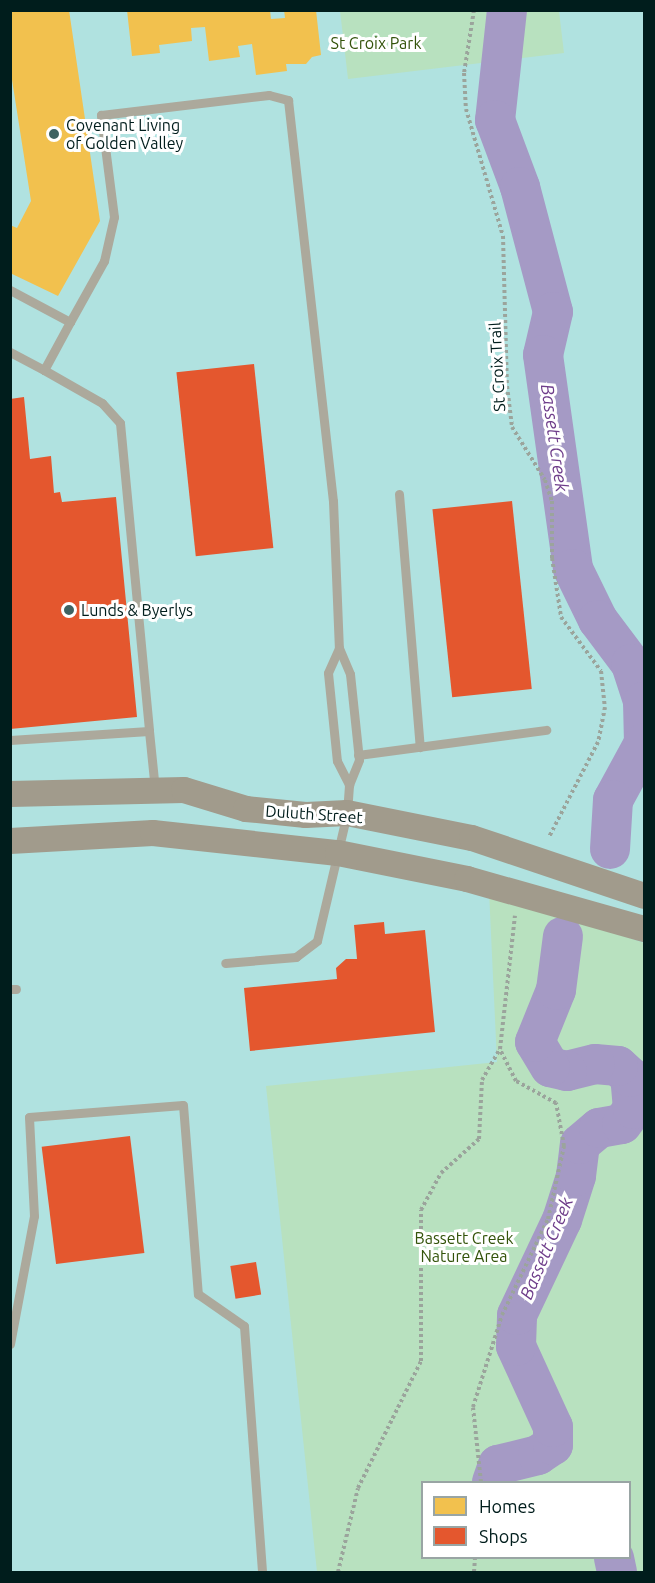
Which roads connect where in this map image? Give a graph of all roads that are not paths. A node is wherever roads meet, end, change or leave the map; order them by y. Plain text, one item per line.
1 (10, 290) edge
2 (70, 322) junction
3 (10, 352) edge
4 (44, 370) junction
5 (399, 494) dead end
6 (339, 648) junction
7 (546, 730) dead end
8 (150, 731) junction
9 (10, 740) edge
10 (420, 747) junction
11 (358, 755) junction
12 (349, 784) junction
13 (155, 791) junction
14 (10, 794) edge
15 (347, 813) junction
16 (10, 841) edge
17 (338, 853) junction
18 (645, 896) edge
19 (645, 929) edge
20 (225, 963) dead end
21 (10, 1344) edge
22 (262, 1572) edge

1 - 2 lane
2 - 4 lane
2 - 6 lane
3 - 4 lane
4 - 8 lane
5 - 10 lane
6 - 11 lane
6 - 12 lane
7 - 10 lane
8 - 9 lane
8 - 13 lane
10 - 11 lane
11 - 12 lane
12 - 15 lane
13 - 14 street, Duluth Street
13 - 15 street, Duluth Street
15 - 17 lane
15 - 18 street, Duluth Street
16 - 17 street, Duluth Street
17 - 19 street, Duluth Street
17 - 20 lane
21 - 22 lane

